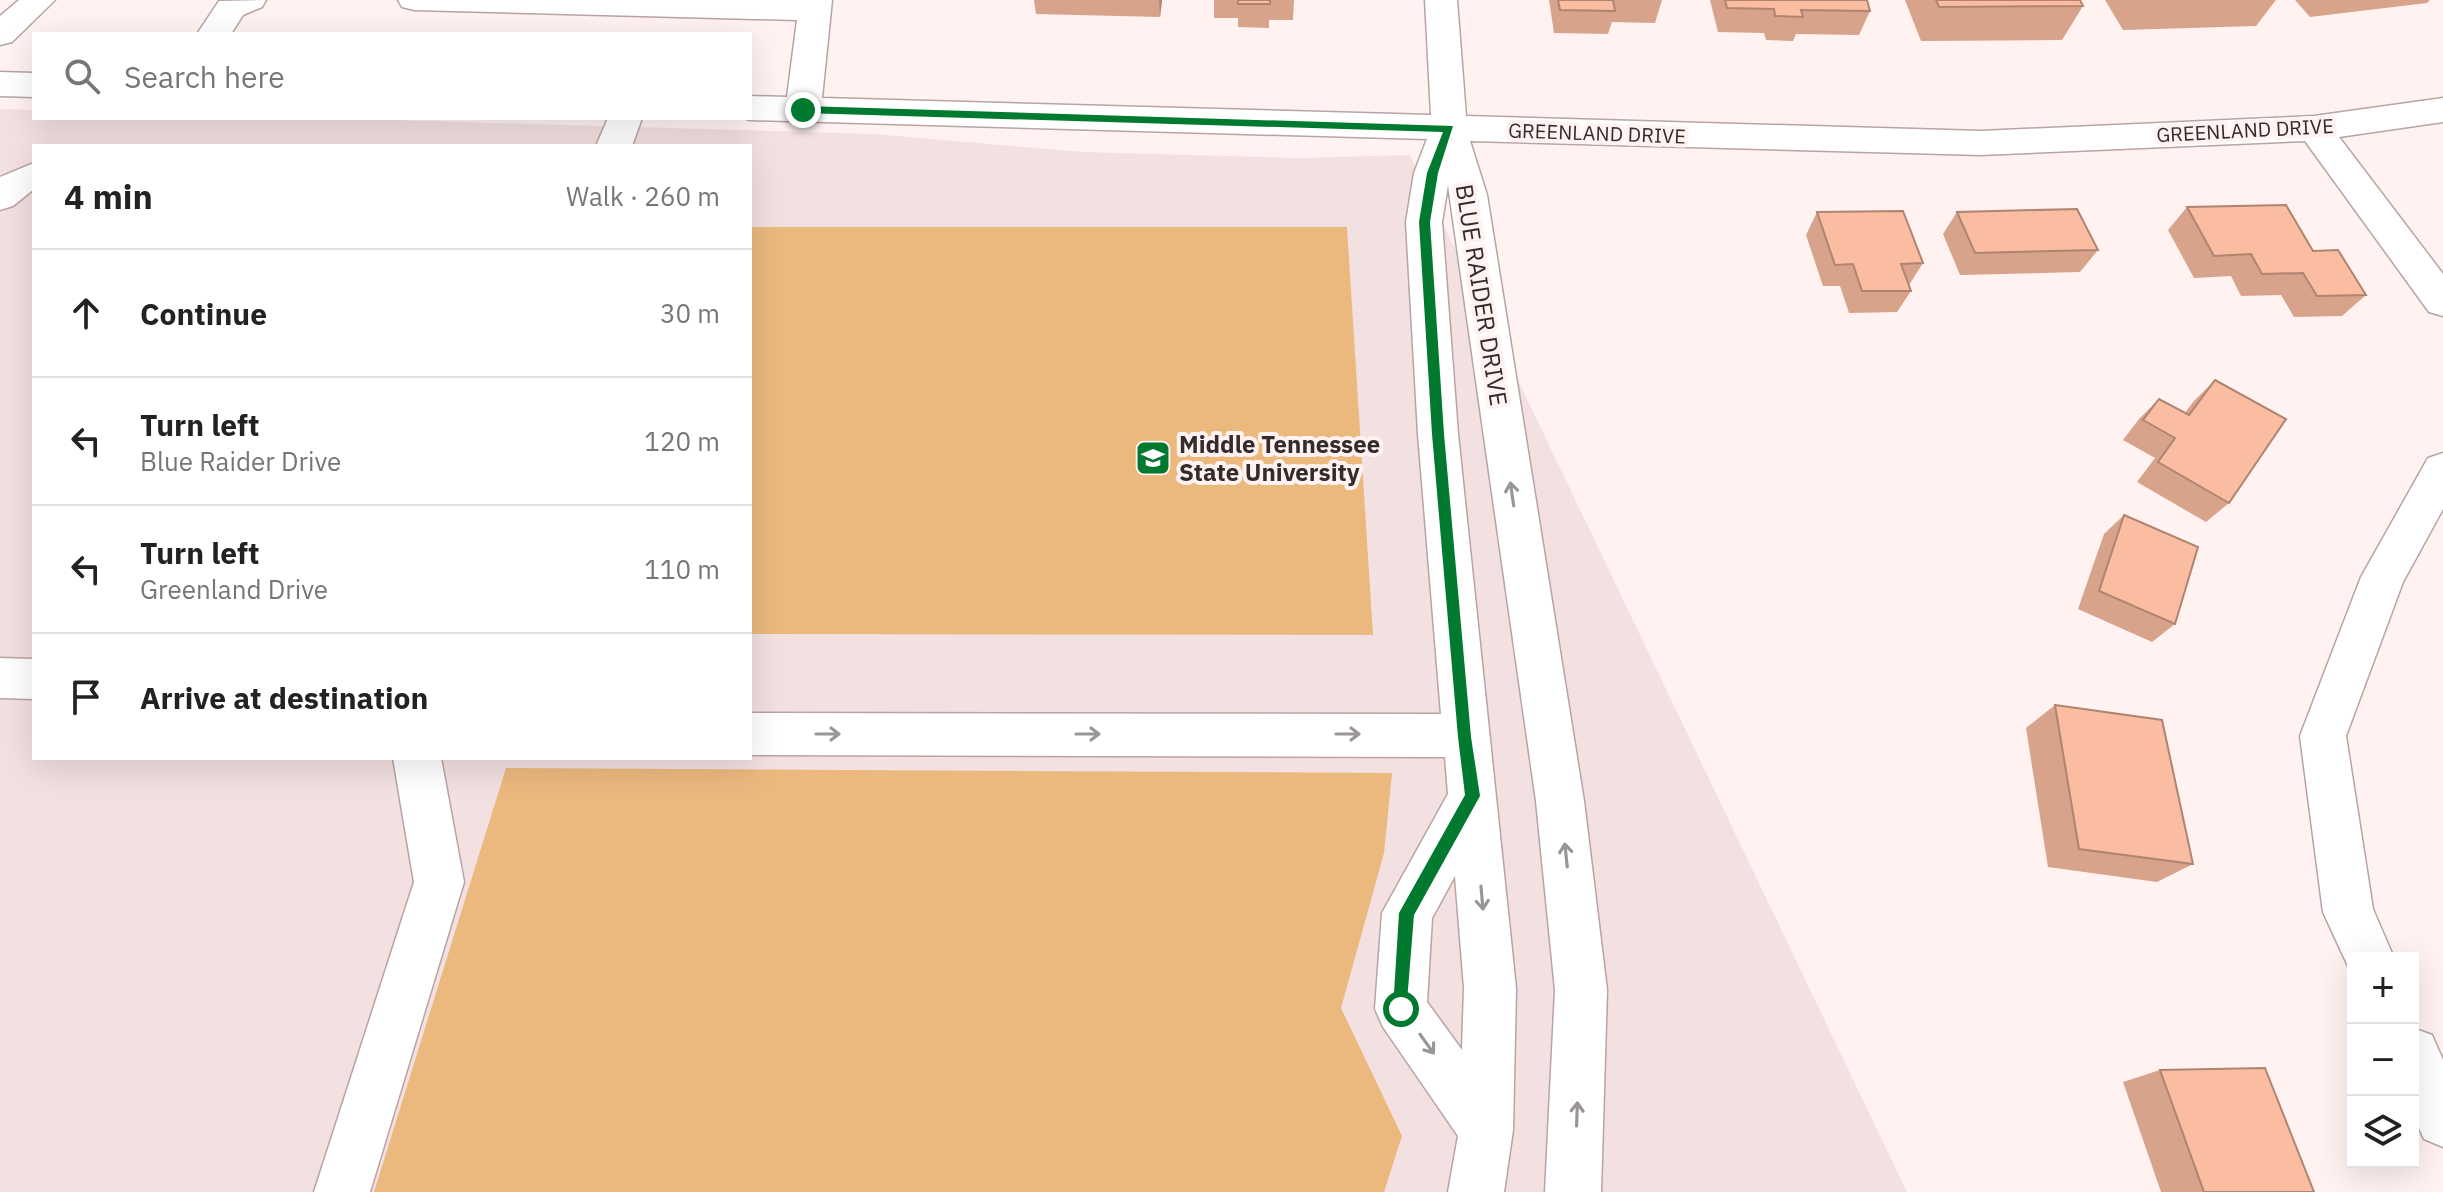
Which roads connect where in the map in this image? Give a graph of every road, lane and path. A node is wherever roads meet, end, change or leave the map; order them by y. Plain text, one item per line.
1 (39, 0) edge
2 (250, 0) edge
3 (414, 0) edge
4 (1441, 0) edge
5 (570, 2) edge
6 (815, 5) edge
7 (215, 32) edge
8 (0, 34) edge
9 (0, 84) edge
10 (32, 85) edge
11 (752, 108) edge
12 (803, 110) junction
13 (2443, 110) edge
14 (624, 120) edge
15 (1449, 128) junction
16 (2314, 128) junction
17 (615, 144) edge
18 (32, 177) edge
19 (0, 197) edge
20 (2443, 302) edge
21 (2443, 470) edge
22 (0, 678) edge
23 (32, 679) edge
24 (752, 734) edge
25 (1464, 737) junction
26 (417, 760) edge
27 (1473, 796) junction
28 (2366, 952) edge
29 (2419, 1067) edge
30 (2443, 1120) edge
31 (1486, 1130) junction
32 (342, 1192) edge
33 (1476, 1192) edge
34 (1573, 1192) edge

1 - 8 street
2 - 7 street
3 - 5 street
4 - 15 street
5 - 6 street
6 - 12 street
9 - 10 street
11 - 12 street, GREENLAND DRIVE
12 - 15 street, GREENLAND DRIVE
13 - 16 street, GREENLAND DRIVE
14 - 17 street
15 - 16 street, GREENLAND DRIVE
15 - 25 street, BLUE RAIDER DRIVE
34 -> 15 street, BLUE RAIDER DRIVE
16 - 20 street
18 - 19 street
21 - 28 street
22 - 23 street
24 -> 25 street
25 - 27 street, BLUE RAIDER DRIVE
26 - 32 street
27 -> 31 street, BLUE RAIDER DRIVE
27 -> 31 street
29 - 30 street
31 - 33 street, BLUE RAIDER DRIVE

